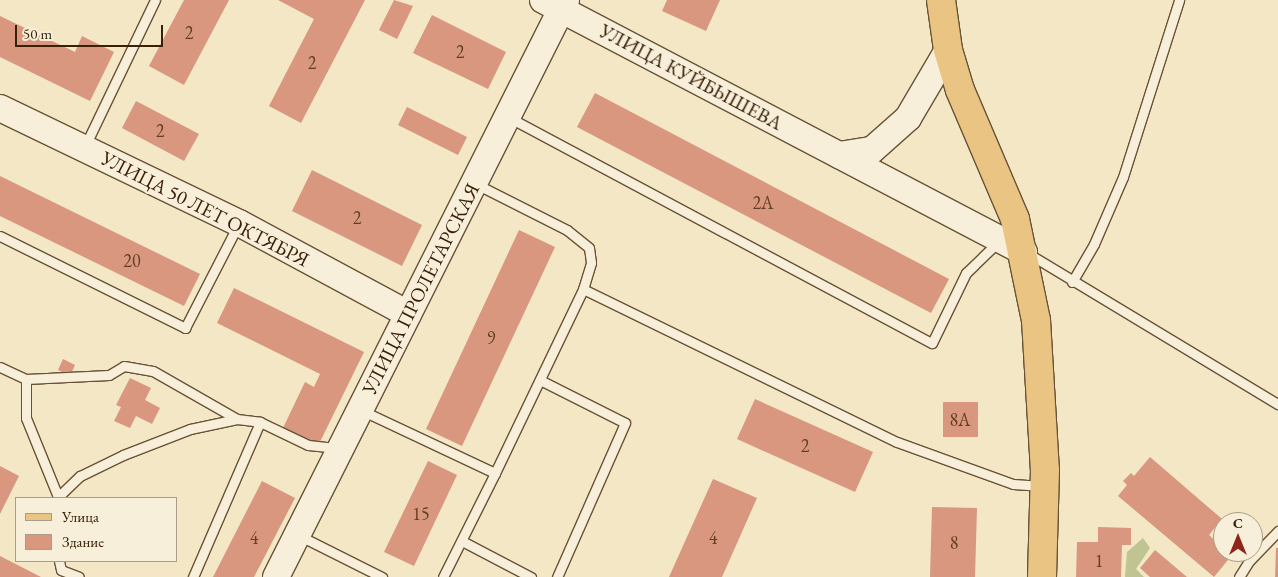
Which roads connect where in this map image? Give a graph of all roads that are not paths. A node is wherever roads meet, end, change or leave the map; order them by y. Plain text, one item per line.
1 (155, 0) edge
2 (941, 0) edge
3 (1179, 0) edge
4 (557, 3) edge
5 (948, 50) junction
6 (0, 108) edge
7 (507, 117) junction
8 (84, 148) junction
9 (839, 155) junction
10 (474, 183) junction
11 (239, 224) junction
12 (0, 236) edge
13 (1013, 246) junction
14 (1072, 282) junction
15 (583, 289) junction
16 (408, 314) junction
17 (0, 367) edge
18 (26, 379) junction
19 (540, 380) junction
20 (1278, 402) edge
21 (360, 409) junction
22 (237, 419) junction
23 (260, 422) junction
24 (341, 448) junction
25 (496, 473) junction
26 (1044, 486) junction
27 (58, 497) edge
28 (1278, 531) edge
29 (298, 535) junction
30 (462, 540) junction
31 (59, 562) edge
32 (79, 577) edge
33 (193, 577) edge
34 (276, 577) edge
35 (382, 577) edge
36 (443, 577) edge
37 (531, 577) edge
38 (558, 577) edge
39 (1042, 577) edge
40 (1239, 577) edge

1 - 8 lane
2 - 5 main road
3 - 14 lane
4 - 7 street, УЛИЦА ПРОЛЕТАРСКАЯ
4 - 9 street, УЛИЦА КУЙБЫШЕВА
5 - 9 street
5 - 13 main road
6 - 8 street, УЛИЦА 50 ЛЕТ ОКТЯБРЯ
7 - 10 street, УЛИЦА ПРОЛЕТАРСКАЯ
7 - 13 lane
8 - 11 street, УЛИЦА 50 ЛЕТ ОКТЯБРЯ
9 - 13 street, УЛИЦА КУЙБЫШЕВА
10 - 15 lane
10 - 16 street, УЛИЦА ПРОЛЕТАРСКАЯ
11 - 12 lane
11 - 16 street, УЛИЦА 50 ЛЕТ ОКТЯБРЯ
13 - 14 lane
13 - 26 main road
14 - 20 lane
15 - 19 lane
15 - 26 lane
16 - 21 street, УЛИЦА ПРОЛЕТАРСКАЯ
17 - 18 lane
18 - 22 lane
18 - 27 lane
19 - 25 lane
19 - 38 lane
21 - 24 street, УЛИЦА ПРОЛЕТАРСКАЯ
21 - 25 lane
22 - 23 lane
22 - 27 lane
23 - 24 lane
23 - 33 lane
24 - 29 street, УЛИЦА ПРОЛЕТАРСКАЯ
25 - 30 lane
26 - 39 main road
28 - 40 lane
29 - 34 street, УЛИЦА ПРОЛЕТАРСКАЯ
29 - 35 lane
30 - 36 lane
30 - 37 lane
31 - 32 lane

